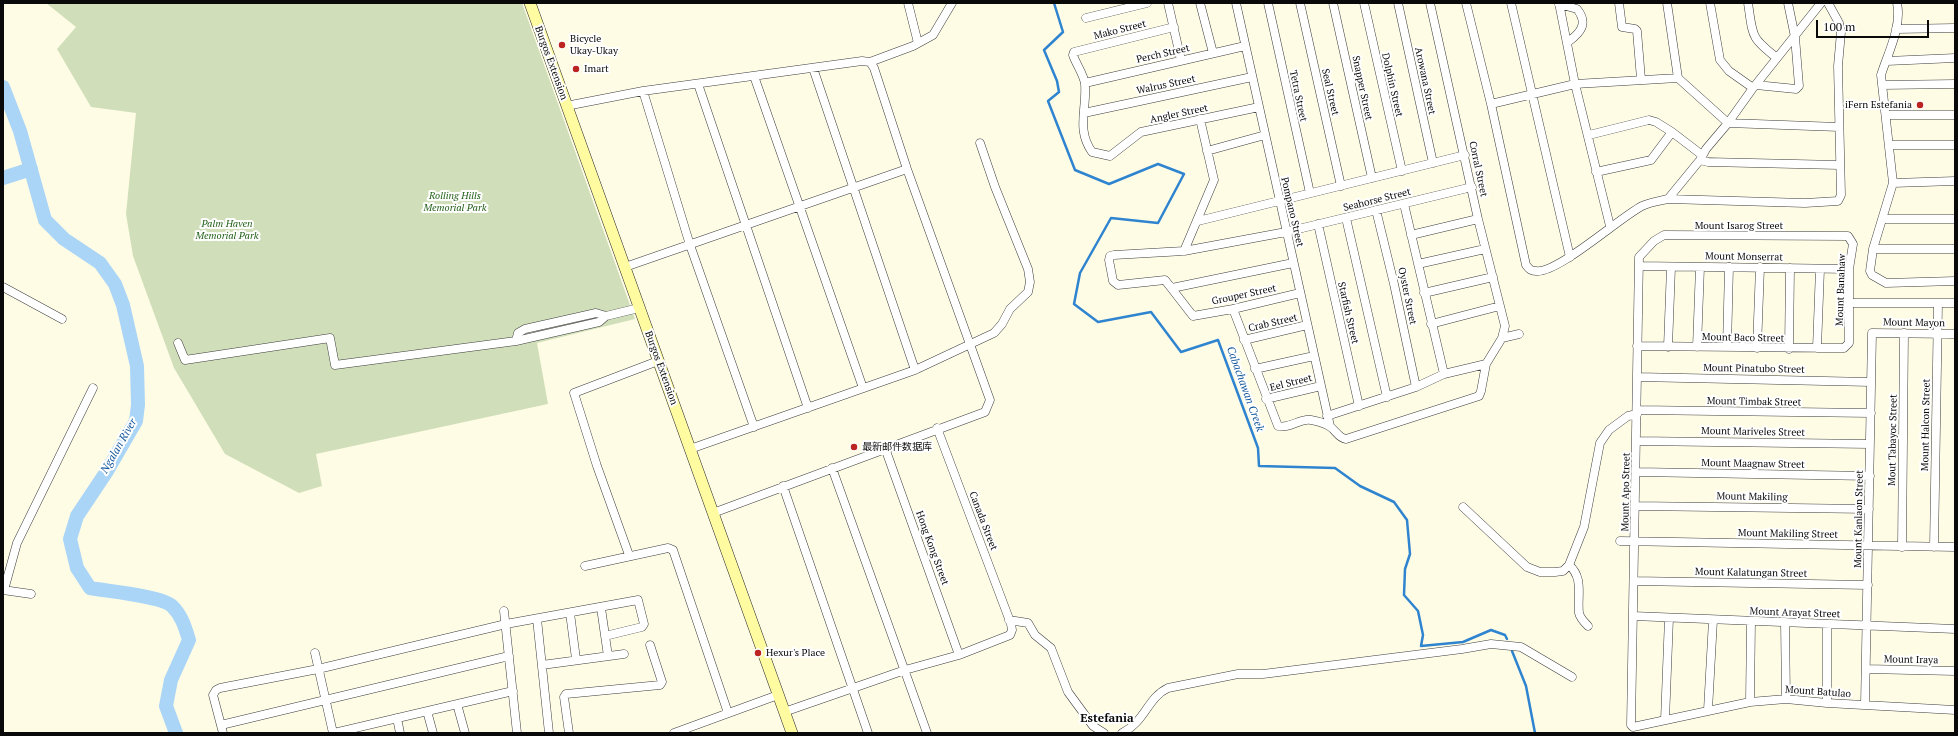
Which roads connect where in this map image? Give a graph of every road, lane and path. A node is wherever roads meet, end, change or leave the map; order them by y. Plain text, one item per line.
1 (530, 3) edge
2 (908, 3) edge
3 (952, 3) edge
4 (1147, 3) edge
5 (1168, 3) edge
6 (1200, 3) edge
7 (1236, 3) edge
8 (1268, 3) edge
9 (1300, 3) edge
10 (1333, 3) edge
11 (1364, 3) edge
12 (1398, 3) edge
13 (1430, 3) edge
14 (1466, 3) edge
15 (1511, 3) edge
16 (1559, 3) edge
17 (1619, 3) edge
18 (1667, 3) edge
19 (1710, 3) edge
20 (1748, 3) edge
21 (1788, 3) edge
22 (1821, 3) edge
23 (1828, 3) edge
24 (1900, 3) edge
25 (1086, 18) dead end
26 (1174, 27) junction
27 (1955, 28) edge
28 (1896, 29) junction
29 (1795, 37) junction
30 (1568, 42) junction
31 (918, 43) junction
32 (1245, 46) junction
33 (1213, 53) junction
34 (1777, 58) junction
35 (1955, 58) edge
36 (1181, 60) junction
37 (1887, 61) junction
38 (870, 62) junction
39 (813, 68) junction
40 (754, 76) junction
41 (1252, 77) junction
42 (1678, 78) junction
43 (1641, 79) junction
44 (1085, 83) junction
45 (698, 84) junction
46 (1575, 84) junction
47 (1955, 84) edge
48 (1882, 85) junction
49 (1754, 87) junction
50 (643, 91) junction
51 (1532, 93) junction
52 (1491, 104) junction
53 (566, 106) junction
54 (1259, 107) junction
55 (1084, 113) junction
56 (1886, 115) junction
57 (1955, 115) edge
58 (1200, 119) junction
59 (1728, 123) junction
60 (1839, 127) junction
61 (1672, 132) junction
62 (1265, 135) junction
63 (1589, 135) junction
64 (980, 144) dead end
65 (1889, 144) junction
66 (1955, 145) edge
67 (1207, 151) junction
68 (1465, 155) junction
69 (1701, 158) junction
70 (1433, 163) junction
71 (1839, 165) junction
72 (907, 169) junction
73 (1402, 171) junction
74 (1596, 172) junction
75 (1372, 178) junction
76 (1955, 181) edge
77 (1893, 183) junction
78 (1341, 186) junction
79 (1472, 187) junction
80 (853, 188) junction
81 (1310, 193) junction
82 (1668, 199) junction
83 (1280, 201) junction
84 (1404, 204) junction
85 (800, 206) junction
86 (1376, 210) junction
87 (1346, 218) junction
88 (1883, 219) junction
89 (1955, 219) edge
90 (1478, 220) junction
91 (1198, 221) junction
92 (1318, 224) junction
93 (746, 225) junction
94 (1610, 226) junction
95 (1286, 232) junction
96 (1411, 235) junction
97 (1848, 236) joint
98 (690, 245) junction
99 (1485, 248) junction
100 (1873, 249) junction
101 (1955, 249) edge
102 (1184, 251) junction
103 (1570, 257) junction
104 (1639, 257) joint
105 (1293, 263) junction
106 (1418, 264) junction
107 (1639, 266) junction
108 (625, 267) junction
109 (1671, 267) junction
110 (1700, 267) junction
111 (1729, 267) junction
112 (1760, 267) junction
113 (1790, 268) junction
114 (1820, 269) junction
115 (1849, 269) junction
116 (1493, 277) junction
117 (1955, 281) edge
118 (3, 287) edge
119 (1172, 288) junction
120 (1300, 293) junction
121 (1424, 293) junction
122 (1849, 303) junction
123 (1955, 303) edge
124 (1938, 304) junction
125 (1500, 306) junction
126 (639, 308) junction
127 (1233, 309) junction
128 (62, 319) dead end
129 (1431, 324) junction
130 (1307, 325) junction
131 (1872, 333) joint
132 (1904, 333) junction
133 (1519, 334) dead end
134 (1938, 334) junction
135 (1955, 334) edge
136 (1502, 338) junction
137 (1244, 340) junction
138 (178, 343) dead end
139 (971, 343) junction
140 (1637, 346) junction
141 (1847, 346) joint
142 (1668, 347) junction
143 (1697, 347) junction
144 (1727, 347) junction
145 (1758, 348) junction
146 (1788, 348) junction
147 (1817, 348) junction
148 (1314, 356) junction
149 (658, 361) junction
150 (1486, 364) junction
151 (1255, 369) junction
152 (915, 370) junction
153 (1444, 374) junction
154 (1637, 377) junction
155 (1871, 382) junction
156 (1321, 386) junction
157 (1416, 387) junction
158 (93, 388) dead end
159 (863, 388) junction
160 (1387, 397) junction
161 (1266, 399) junction
162 (1359, 406) junction
163 (808, 408) junction
164 (1637, 412) junction
165 (1871, 414) junction
166 (1327, 416) junction
167 (1330, 426) junction
168 (754, 427) junction
169 (937, 428) junction
170 (1636, 441) junction
171 (1870, 444) junction
172 (886, 448) junction
173 (690, 449) junction
174 (832, 468) junction
175 (1637, 472) junction
176 (1870, 476) junction
177 (784, 486) junction
178 (1635, 506) junction
179 (1463, 507) dead end
180 (1869, 509) junction
181 (713, 513) junction
182 (1620, 541) dead end
183 (1635, 541) junction
184 (1868, 546) junction
185 (1902, 546) junction
186 (1934, 547) junction
187 (1955, 548) edge
188 (629, 555) junction
189 (1569, 565) junction
190 (585, 566) dead end
191 (1634, 581) junction
192 (1868, 585) junction
193 (4, 590) edge
194 (31, 594) dead end
195 (601, 608) junction
196 (504, 610) dead end
197 (570, 613) junction
198 (1633, 616) junction
199 (537, 618) junction
200 (1669, 618) junction
201 (1009, 620) junction
202 (1713, 620) junction
203 (1751, 621) junction
204 (1785, 622) junction
205 (506, 624) junction
206 (1827, 624) junction
207 (1867, 625) junction
208 (1588, 626) dead end
209 (1955, 629) edge
210 (605, 636) junction
211 (650, 646) dead end
212 (315, 653) dead end
213 (624, 654) dead end
214 (959, 654) junction
215 (509, 656) junction
216 (608, 656) junction
217 (576, 659) junction
218 (542, 665) junction
219 (318, 669) junction
220 (1866, 669) junction
221 (905, 670) junction
222 (1955, 671) edge
223 (1572, 677) dead end
224 (852, 688) junction
225 (513, 691) junction
226 (778, 694) junction
227 (1786, 699) junction
228 (325, 700) junction
229 (1750, 702) junction
230 (1827, 703) junction
231 (457, 704) junction
232 (1866, 705) junction
233 (1708, 710) junction
234 (1955, 710) edge
235 (427, 711) junction
236 (784, 712) junction
237 (728, 713) junction
238 (396, 718) junction
239 (1665, 720) junction
240 (1634, 727) joint
241 (222, 729) edge
242 (367, 729) edge
243 (692, 730) edge
244 (333, 733) edge
245 (400, 733) edge
246 (434, 733) edge
247 (465, 733) edge
248 (517, 733) edge
249 (549, 733) edge
250 (569, 733) edge
251 (674, 733) edge
252 (792, 733) edge
253 (868, 733) edge
254 (927, 733) edge
255 (1104, 733) edge
256 (1122, 733) edge

1 - 53 main road, Burgos Extension
2 - 31 street
3 - 31 street
4 - 25 street
5 - 26 street
6 - 33 street
7 - 32 street, Pompano Street
8 - 81 street, Tetra Street
9 - 78 street, Seal Street
10 - 75 street, Snapper Street
11 - 73 street, Dolphin Street
12 - 70 street, Arowana Street
13 - 68 street, Corral Street
14 - 52 street
15 - 51 street
16 - 30 street
16 - 30 street
17 - 43 street
18 - 42 street
19 - 49 street
20 - 34 street
21 - 29 street
22 - 29 street
23 - 60 street
24 - 28 street
26 - 36 street
26 - 44 street, Mako Street
27 - 28 street
28 - 37 street
29 - 34 street
29 - 49 street
30 - 46 street
31 - 38 street
32 - 33 street, Perch Street
32 - 41 street, Pompano Street
33 - 36 street, Perch Street
34 - 49 street
35 - 37 street
36 - 44 street, Perch Street
37 - 48 street
38 - 39 street
38 - 72 street
39 - 40 street
39 - 80 street
40 - 45 street
40 - 85 street
41 - 54 street, Pompano Street
41 - 55 street, Walrus Street
42 - 43 street
42 - 59 street
43 - 46 street
44 - 55 street
45 - 50 street
45 - 93 street
46 - 51 street
46 - 63 street
47 - 48 street
48 - 56 street
49 - 59 street
50 - 53 street
50 - 98 street
51 - 52 street
51 - 103 street
52 - 103 street
53 - 108 main road, Burgos Extension
54 - 58 street, Angler Street
54 - 62 street, Pompano Street
55 - 58 street, Angler Street
56 - 57 street
56 - 65 street
58 - 67 street
59 - 60 street
59 - 69 street
60 - 71 street
61 - 63 street
61 - 69 street
61 - 74 street
62 - 67 street
62 - 83 street, Pompano Street
63 - 74 street
64 - 139 street
65 - 66 street
65 - 77 street
67 - 91 street
68 - 70 street
68 - 79 street, Corral Street
69 - 71 street
69 - 82 street
70 - 73 street
71 - 82 street
72 - 80 street
72 - 139 street
73 - 75 street
74 - 94 street
75 - 78 street
76 - 77 street
77 - 88 street
78 - 81 street
79 - 84 street, Seahorse Street
79 - 90 street, Corral Street
80 - 85 street
80 - 152 street
81 - 83 street
82 - 94 street
83 - 91 street
83 - 95 street, Pompano Street
84 - 86 street, Seahorse Street
84 - 96 street
85 - 93 street
85 - 159 street
86 - 87 street, Seahorse Street
86 - 157 street, Oyster Street
87 - 92 street, Seahorse Street
87 - 160 street
88 - 89 street
88 - 100 street
90 - 96 street
90 - 99 street, Corral Street
91 - 102 street
92 - 95 street, Seahorse Street
92 - 162 street, Starfish Street
93 - 98 street
93 - 163 street
94 - 103 street
95 - 102 street, Seahorse Street
95 - 105 street, Pompano Street
96 - 106 street
97 - 104 street, Mount Isarog Street
97 - 115 street, Mount Banahaw
98 - 108 street
98 - 168 street
99 - 106 street
99 - 116 street, Corral Street
100 - 101 street
100 - 117 street
102 - 119 street, Seahorse Street
104 - 107 street, Mount Apo Street
105 - 119 street
105 - 120 street, Pompano Street
106 - 121 street
107 - 109 street, Mount Monserrat
107 - 140 street, Mount Apo Street
108 - 126 main road, Burgos Extension
109 - 110 street, Mount Monserrat
109 - 142 street
110 - 111 street, Mount Monserrat
110 - 143 street
111 - 112 street, Mount Monserrat
111 - 144 street
112 - 113 street, Mount Monserrat
112 - 145 street
113 - 114 street, Mount Monserrat
113 - 146 street
114 - 115 street, Mount Monserrat
114 - 147 street
115 - 122 street, Mount Banahaw
116 - 121 street
116 - 125 street, Corral Street
118 - 128 street
119 - 127 street, Grouper Street
120 - 127 street, Grouper Street
120 - 130 street, Pompano Street
121 - 129 street
122 - 124 street
122 - 141 street, Mount Banahaw
123 - 124 street
124 - 134 street, Mount Halcon Street
125 - 129 street
125 - 136 street, Corral Street
126 - 138 street
126 - 149 main road, Burgos Extension
127 - 137 street
129 - 153 street
130 - 137 street, Crab Street
130 - 148 street, Pompano Street
131 - 132 street, Mount Mayon
131 - 155 street, Mount Kanlaon Street
132 - 134 street, Mount Mayon
132 - 185 street, Mout Tabayoc Street
133 - 136 street
134 - 135 street, Mount Mayon
134 - 186 street, Mount Halcon Street
136 - 150 street
137 - 151 street
139 - 152 street
139 - 169 street
140 - 142 street, Mount Baco Street
140 - 154 street, Mount Apo Street
141 - 147 street, Mount Baco Street
142 - 143 street, Mount Baco Street
143 - 144 street, Mount Baco Street
144 - 145 street, Mount Baco Street
145 - 146 street, Mount Baco Street
146 - 147 street, Mount Baco Street
148 - 151 street
148 - 156 street, Pompano Street
149 - 173 main road, Burgos Extension
149 - 188 street
150 - 153 street
150 - 167 street
151 - 161 street
152 - 159 street
153 - 157 street
154 - 155 street, Mount Pinatubo Street
154 - 164 street, Mount Apo Street
155 - 165 street, Mount Kanlaon Street
156 - 161 street, Eel Street
156 - 166 street, Pompano Street
157 - 160 street
158 - 193 street
159 - 163 street
160 - 162 street
161 - 167 street
162 - 166 street
163 - 168 street
164 - 165 street, Mount Timbak Street
164 - 170 street, Mount Apo Street
164 - 189 street
165 - 171 street, Mount Kanlaon Street
166 - 167 street, Pompano Street
168 - 173 street
169 - 172 street
169 - 201 street, Canada Street
170 - 171 street, Mount Mariveles Street
170 - 175 street, Mount Apo Street
171 - 176 street, Mount Kanlaon Street
172 - 174 street
172 - 214 street, Hong Kong Street
173 - 181 main road, Burgos Extension
174 - 177 street
174 - 221 street
175 - 176 street, Mount Maagnaw Street
175 - 178 street, Mount Apo Street
176 - 180 street, Mount Kanlaon Street
177 - 181 street
177 - 224 street
178 - 180 street, Mount Makiling
178 - 183 street, Mount Apo Street
179 - 189 street
180 - 184 street, Mount Kanlaon Street
181 - 226 main road, Burgos Extension
182 - 183 street, Mount Makiling Street
183 - 184 street, Mount Makiling Street
183 - 191 street, Mount Apo Street
184 - 185 street, Mount Makiling Street
184 - 192 street, Mount Kanlaon Street
185 - 186 street, Mount Makiling Street
186 - 187 street, Mount Makiling Street
188 - 190 street
188 - 237 street
189 - 208 street
191 - 192 street, Mount Kalatungan Street
191 - 198 street, Mount Apo Street
192 - 207 street, Mount Kanlaon Street
193 - 194 street
195 - 197 street
195 - 210 street
195 - 210 street
196 - 205 street
197 - 199 street
197 - 217 street
198 - 200 street, Mount Arayat Street
198 - 240 street, Mount Apo Street
199 - 205 street
199 - 218 street
200 - 202 street, Mount Arayat Street
200 - 239 street
201 - 214 street
201 - 255 street
202 - 203 street, Mount Arayat Street
202 - 233 street
203 - 204 street, Mount Arayat Street
203 - 229 street
204 - 206 street, Mount Arayat Street
204 - 227 street
205 - 215 street
205 - 219 street
206 - 207 street, Mount Arayat Street
206 - 230 street
207 - 209 street, Mount Arayat Street
207 - 220 street, Mount Kanlaon Street
210 - 216 street
211 - 250 street
212 - 219 street
213 - 216 street
214 - 221 street
215 - 225 street
215 - 228 street
216 - 217 street
217 - 218 street
218 - 249 street
219 - 228 street
219 - 241 street
220 - 222 street, Mount Iraya
220 - 232 street, Mount Kanlaon Street
221 - 224 street
221 - 254 street
223 - 256 street
224 - 236 street
224 - 253 street
225 - 231 street
225 - 248 street
226 - 236 main road, Burgos Extension
226 - 237 street
227 - 229 street, Mount Batulao
227 - 230 street, Mount Batulao
228 - 241 street
228 - 244 street
229 - 233 street, Mount Batulao
230 - 232 street, Mount Batulao
231 - 235 street
231 - 247 street
232 - 234 street, Mount Batulao
233 - 239 street, Mount Batulao
235 - 238 street
235 - 246 street
236 - 252 main road, Burgos Extension
237 - 243 street
238 - 242 street
238 - 245 street
239 - 240 street, Mount Batulao
242 - 244 street
243 - 251 street

